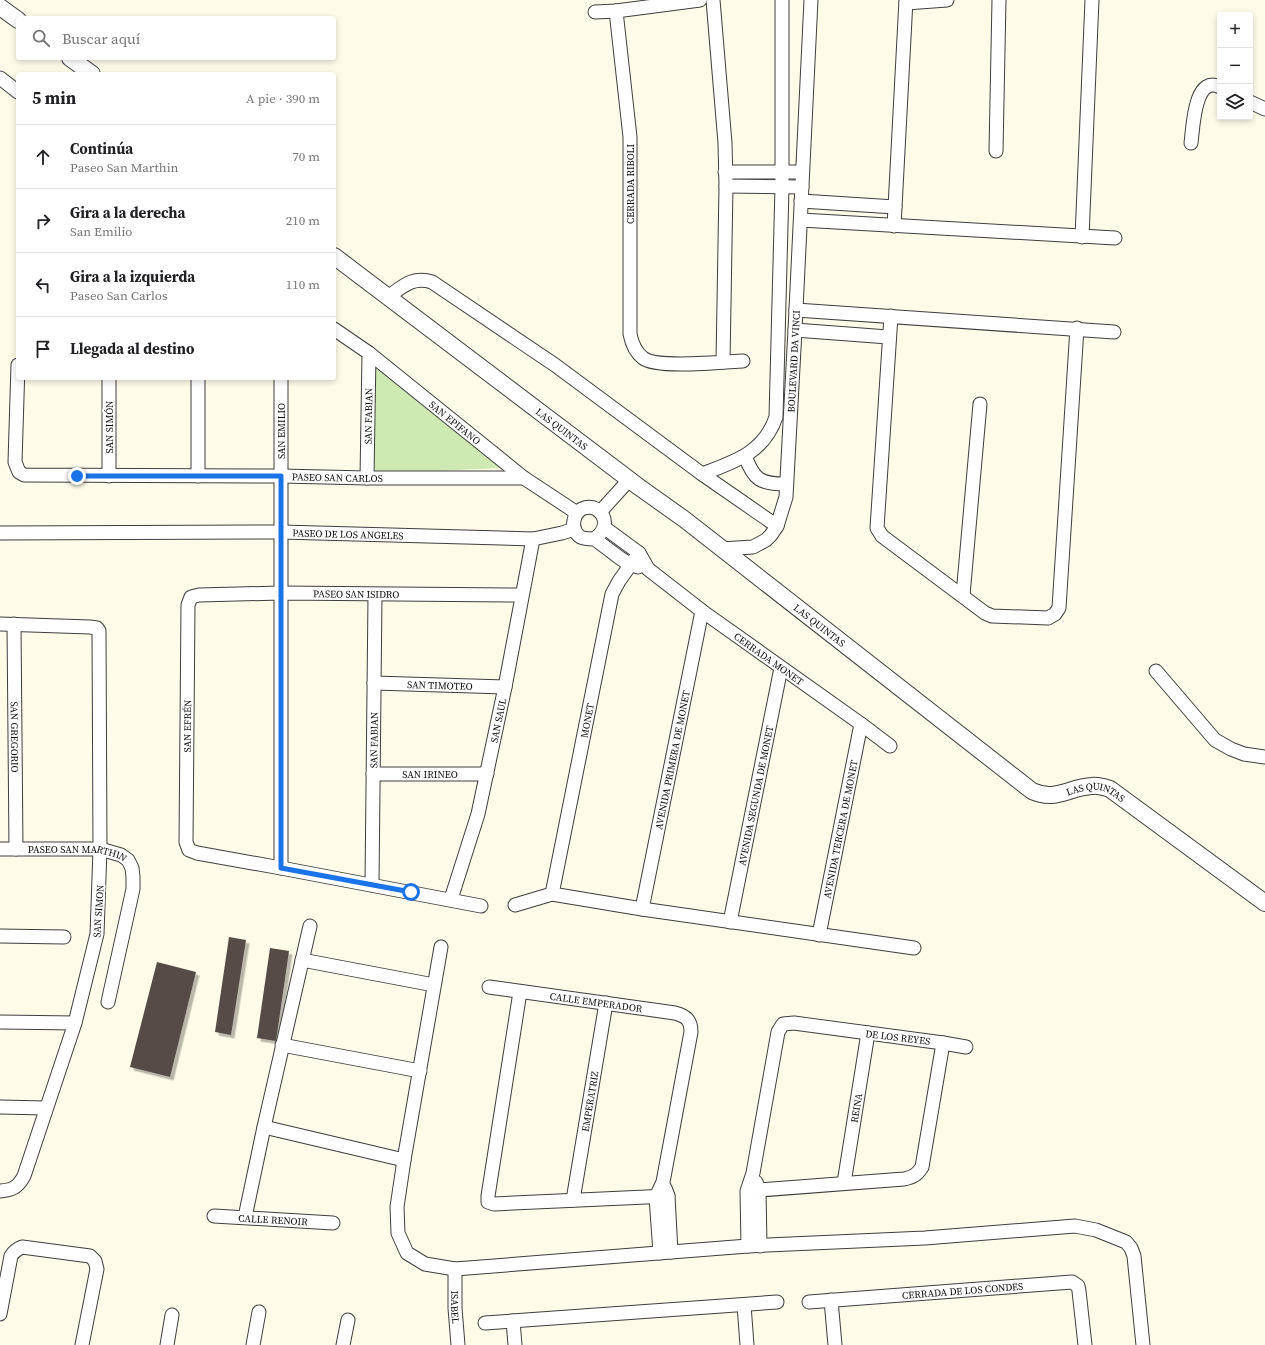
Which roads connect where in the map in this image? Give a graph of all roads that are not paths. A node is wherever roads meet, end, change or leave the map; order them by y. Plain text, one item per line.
1 (700, 0) edge
2 (713, 0) edge
3 (782, 0) edge
4 (811, 0) edge
5 (947, 0) edge
6 (999, 0) edge
7 (1092, 0) edge
8 (906, 1) edge
9 (0, 7) edge
10 (616, 11) junction
11 (595, 12) dead end
12 (16, 19) edge
13 (73, 60) edge
14 (89, 72) edge
15 (0, 78) edge
16 (1217, 86) edge
17 (16, 90) edge
18 (1253, 103) edge
19 (1265, 109) edge
20 (1191, 144) dead end
21 (996, 151) dead end
22 (725, 172) junction
23 (782, 172) junction
24 (802, 172) junction
25 (726, 186) junction
26 (782, 187) junction
27 (802, 187) junction
28 (801, 201) junction
29 (895, 207) junction
30 (801, 220) junction
31 (894, 226) junction
32 (1082, 236) junction
33 (1115, 238) dead end
34 (336, 258) edge
35 (388, 297) junction
36 (796, 310) junction
37 (891, 316) junction
38 (1077, 328) junction
39 (336, 330) edge
40 (795, 330) junction
41 (1114, 332) dead end
42 (888, 337) junction
43 (369, 353) junction
44 (743, 361) dead end
45 (723, 362) junction
46 (18, 380) edge
47 (109, 380) edge
48 (198, 380) edge
49 (281, 380) edge
50 (980, 404) dead end
51 (769, 433) junction
52 (789, 439) junction
53 (745, 456) junction
54 (702, 474) junction
55 (109, 476) junction
56 (198, 476) junction
57 (281, 476) junction
58 (367, 478) junction
59 (524, 478) junction
60 (629, 480) junction
61 (786, 484) junction
62 (600, 512) junction
63 (577, 513) junction
64 (605, 528) junction
65 (574, 529) junction
66 (774, 530) junction
67 (281, 532) junction
68 (0, 533) edge
69 (533, 539) junction
70 (594, 539) junction
71 (721, 549) junction
72 (639, 554) junction
73 (630, 565) junction
74 (648, 569) junction
75 (281, 593) junction
76 (375, 595) junction
77 (521, 595) junction
78 (962, 595) junction
79 (191, 597) joint
80 (702, 611) junction
81 (0, 624) edge
82 (14, 624) junction
83 (781, 668) junction
84 (1156, 671) dead end
85 (374, 683) junction
86 (505, 687) junction
87 (861, 724) junction
88 (890, 746) dead end
89 (1265, 757) edge
90 (373, 774) junction
91 (487, 774) junction
92 (16, 849) junction
93 (100, 849) junction
94 (0, 850) edge
95 (281, 868) junction
96 (372, 885) junction
97 (552, 894) junction
98 (451, 899) junction
99 (1265, 903) edge
100 (514, 905) dead end
101 (481, 906) dead end
102 (642, 909) junction
103 (730, 922) junction
104 (310, 926) dead end
105 (819, 935) junction
106 (0, 936) edge
107 (64, 936) dead end
108 (441, 948) dead end
109 (914, 948) dead end
110 (302, 960) junction
111 (434, 985) junction
112 (489, 988) dead end
113 (520, 992) junction
114 (108, 1002) dead end
115 (606, 1003) junction
116 (0, 1022) edge
117 (75, 1023) junction
118 (868, 1033) junction
119 (943, 1043) junction
120 (282, 1045) junction
121 (966, 1047) dead end
122 (420, 1071) junction
123 (0, 1107) edge
124 (46, 1108) junction
125 (264, 1127) junction
126 (404, 1160) junction
127 (844, 1183) junction
128 (0, 1191) edge
129 (753, 1191) junction
130 (662, 1196) junction
131 (573, 1200) junction
132 (214, 1216) dead end
133 (245, 1217) junction
134 (333, 1223) dead end
135 (754, 1246) junction
136 (666, 1252) junction
137 (455, 1269) junction
138 (831, 1300) junction
139 (777, 1302) dead end
140 (809, 1302) dead end
141 (744, 1305) junction
142 (259, 1312) dead end
143 (0, 1314) edge
144 (172, 1315) dead end
145 (348, 1320) dead end
146 (513, 1321) junction
147 (485, 1323) dead end
148 (82, 1345) edge
149 (167, 1345) edge
150 (253, 1345) edge
151 (343, 1345) edge
152 (458, 1345) edge
153 (515, 1345) edge
154 (747, 1345) edge
155 (835, 1345) edge
156 (1085, 1345) edge
157 (1143, 1345) edge

1 - 10 street
2 - 22 street
3 - 23 street, BOULEVARD DA VINCI
4 - 24 street, BOULEVARD DA VINCI
5 - 8 street
6 - 21 street
7 - 32 street
8 - 29 street
9 - 12 street
10 - 11 street
10 - 45 street, CERRADA RIBOLI
13 - 14 street
15 - 17 street
16 - 20 street
18 - 19 street
22 - 23 street
22 - 25 street
23 - 24 street
23 - 26 street, BOULEVARD DA VINCI
24 - 27 street, BOULEVARD DA VINCI
25 - 26 street
25 - 45 street
26 - 27 street
26 - 51 street, BOULEVARD DA VINCI
27 - 28 street, BOULEVARD DA VINCI
28 - 29 street
28 - 30 street, BOULEVARD DA VINCI
29 - 31 street
30 - 31 street
30 - 36 street, BOULEVARD DA VINCI
31 - 32 street
32 - 33 street
34 - 35 street, LAS QUINTAS
35 - 54 street
35 - 60 street, LAS QUINTAS
36 - 37 street
36 - 40 street, BOULEVARD DA VINCI
37 - 38 street
37 - 42 street
38 - 41 street
38 - 78 street
39 - 43 street, SAN EPIFANO
40 - 42 street
40 - 52 street, BOULEVARD DA VINCI
42 - 78 street
43 - 58 street, SAN FABIAN
43 - 59 street, SAN EPIFANO
44 - 45 street, CERRADA RIBOLI
46 - 55 street, PASEO SAN CARLOS
47 - 55 street, SAN SIMÓN
48 - 56 street
49 - 57 street, SAN EMILIO
50 - 78 street
51 - 52 street
51 - 53 street
52 - 61 street, BOULEVARD DA VINCI
53 - 54 street
53 - 61 street
54 - 66 street
55 - 56 street, PASEO SAN CARLOS
56 - 57 street, PASEO SAN CARLOS
57 - 58 street, PASEO SAN CARLOS
57 - 67 street, SAN EMILIO
58 - 59 street, PASEO SAN CARLOS
59 - 63 street, SAN EPIFANO
60 - 62 street
60 - 71 street, LAS QUINTAS
61 - 66 street, BOULEVARD DA VINCI
62 - 63 street
62 - 64 street
63 - 65 street
64 - 70 street
64 - 72 street
65 - 69 street, PASEO DE LOS ANGELES
65 - 70 street
66 - 71 street
67 - 68 street, PASEO DE LOS ANGELES
67 - 69 street, PASEO DE LOS ANGELES
67 - 75 street, SAN EMILIO
69 - 77 street, SAN SAUL
70 - 73 street
71 - 99 street, LAS QUINTAS
72 - 73 street, MONET
72 - 74 street
73 - 74 street
73 - 97 street, MONET
74 - 80 street, CERRADA MONET
75 - 76 street, PASEO SAN ISIDRO
75 - 79 street, PASEO SAN ISIDRO
75 - 95 street, SAN EMILIO
76 - 77 street, PASEO SAN ISIDRO
76 - 85 street, SAN FABIAN
77 - 86 street, SAN SAUL
79 - 95 street, SAN EFRÉN
80 - 83 street, CERRADA MONET
80 - 102 street, AVENIDA PRIMERA DE MONET
81 - 82 street
82 - 92 street, SAN GREGORIO
82 - 93 street, SAN SIMON
83 - 87 street, CERRADA MONET
83 - 103 street, AVENIDA SEGUNDA DE MONET
84 - 89 street
85 - 86 street, SAN TIMOTEO
85 - 90 street, SAN FABIAN
86 - 91 street, SAN SAUL
87 - 88 street, CERRADA MONET
87 - 105 street, AVENIDA TERCERA DE MONET
90 - 91 street, SAN IRINEO
90 - 96 street, SAN FABIAN
91 - 98 street, SAN SAUL
92 - 93 street, PASEO SAN MARTHIN
92 - 94 street, PASEO SAN MARTHIN
93 - 114 street, PASEO SAN MARTHIN
93 - 117 street, SAN SIMON
95 - 96 street
96 - 98 street
97 - 100 street
97 - 102 street
98 - 101 street
102 - 103 street
103 - 105 street
104 - 110 street
105 - 109 street
106 - 107 street
108 - 111 street
110 - 111 street
110 - 120 street
111 - 122 street
112 - 113 street, CALLE EMPERADOR
113 - 115 street, CALLE EMPERADOR
113 - 131 street
115 - 130 street, CALLE EMPERADOR
115 - 131 street, EMPERATRIZ
116 - 117 street
117 - 124 street, SAN SIMON
118 - 119 street, DE LOS REYES
118 - 127 street, REINA
118 - 129 street, DE LOS REYES
119 - 121 street
119 - 127 street, DE LOS REYES
120 - 122 street
120 - 125 street
122 - 126 street
123 - 124 street
124 - 128 street, SAN SIMON
125 - 126 street
125 - 133 street
126 - 137 street
127 - 129 street, DE LOS REYES
129 - 135 street
130 - 131 street
130 - 136 street
132 - 133 street, CALLE RENOIR
133 - 134 street, CALLE RENOIR
135 - 136 street
135 - 157 street
136 - 137 street
137 - 152 street, ISABEL
138 - 140 street, CERRADA DE LOS CONDES
138 - 155 street
138 - 156 street, CERRADA DE LOS CONDES
139 - 141 street
141 - 146 street
141 - 154 street
142 - 150 street
143 - 148 street
144 - 149 street
145 - 151 street
146 - 147 street
146 - 153 street

